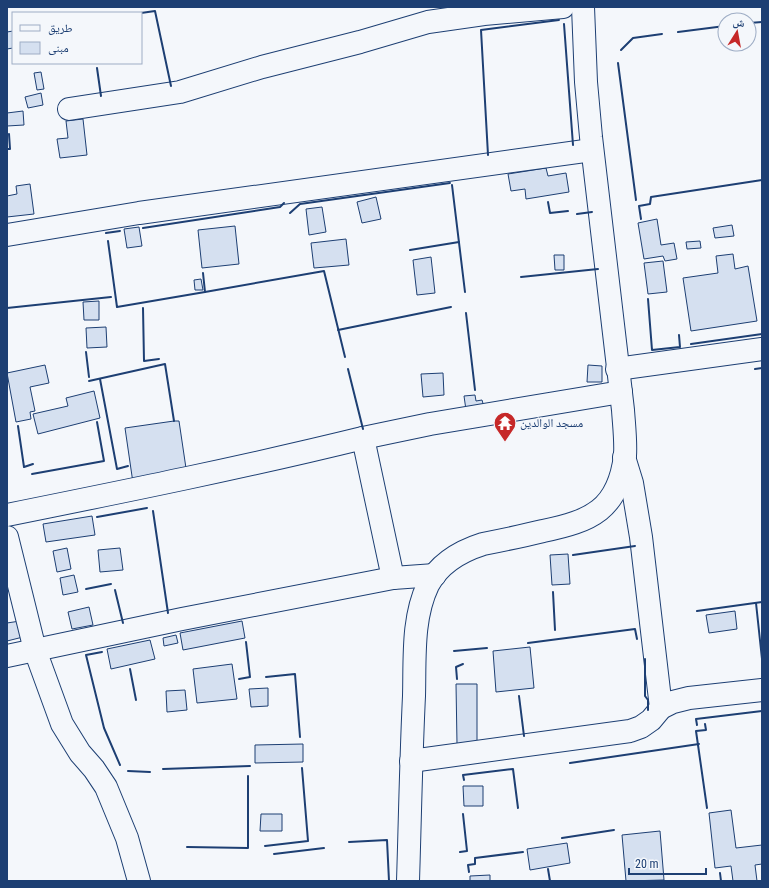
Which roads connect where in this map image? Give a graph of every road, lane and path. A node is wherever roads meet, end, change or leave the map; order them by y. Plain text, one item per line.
1 (563, 7) edge
2 (583, 7) edge
3 (69, 109) dead end
4 (592, 150) junction
5 (7, 235) edge
6 (762, 349) edge
7 (617, 369) junction
8 (621, 392) junction
9 (363, 438) junction
10 (624, 457) junction
11 (7, 515) edge
12 (7, 537) edge
13 (435, 575) junction
14 (393, 578) junction
15 (35, 650) junction
16 (7, 656) edge
17 (762, 690) edge
18 (661, 708) junction
19 (411, 761) junction
20 (139, 881) edge
21 (408, 881) edge

1 - 3 street
2 - 4 street
4 - 5 street
4 - 7 street
6 - 7 street
7 - 8 street
8 - 9 street
8 - 10 street
9 - 11 street
9 - 14 street
10 - 13 street
10 - 18 street
12 - 15 street
13 - 14 street
13 - 19 street
14 - 15 street
15 - 16 street
15 - 20 street
17 - 18 street
18 - 19 street
19 - 21 street

